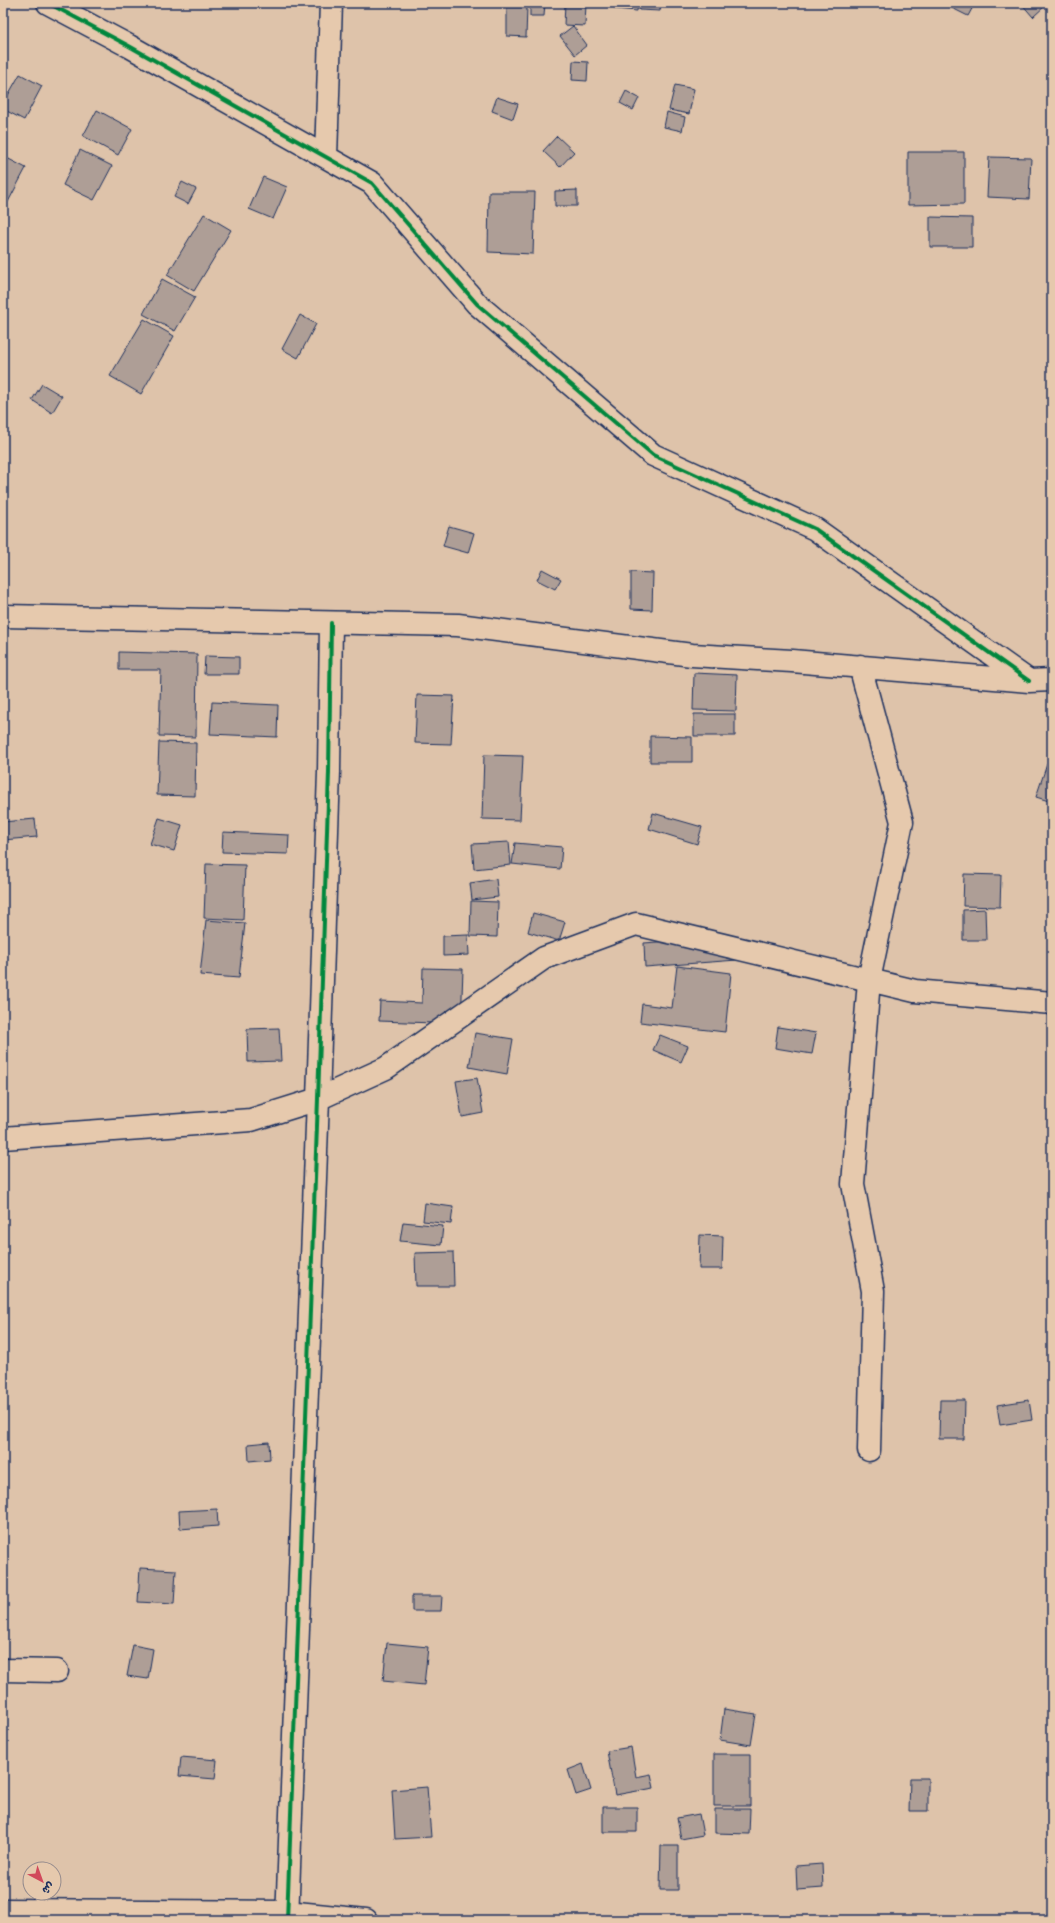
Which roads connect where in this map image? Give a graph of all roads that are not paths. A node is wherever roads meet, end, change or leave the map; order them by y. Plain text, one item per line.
1 (48, 3) edge
2 (331, 3) edge
3 (326, 157) junction
4 (3, 616) edge
5 (331, 623) junction
6 (860, 666) junction
7 (1052, 680) edge
8 (1029, 681) junction
9 (869, 980) junction
10 (1052, 1003) edge
11 (318, 1099) junction
12 (3, 1138) edge
13 (869, 1450) dead end
14 (3, 1670) edge
15 (58, 1671) dead end
16 (3, 1910) edge
17 (287, 1916) edge
18 (366, 1920) edge

1 - 3 street
2 - 3 street
3 - 8 street
4 - 5 street
5 - 6 street
5 - 11 street
6 - 8 street
6 - 9 street
7 - 8 street
9 - 10 street
9 - 11 street
9 - 13 street
11 - 12 street
11 - 17 street
14 - 15 street
16 - 17 street
17 - 18 street

